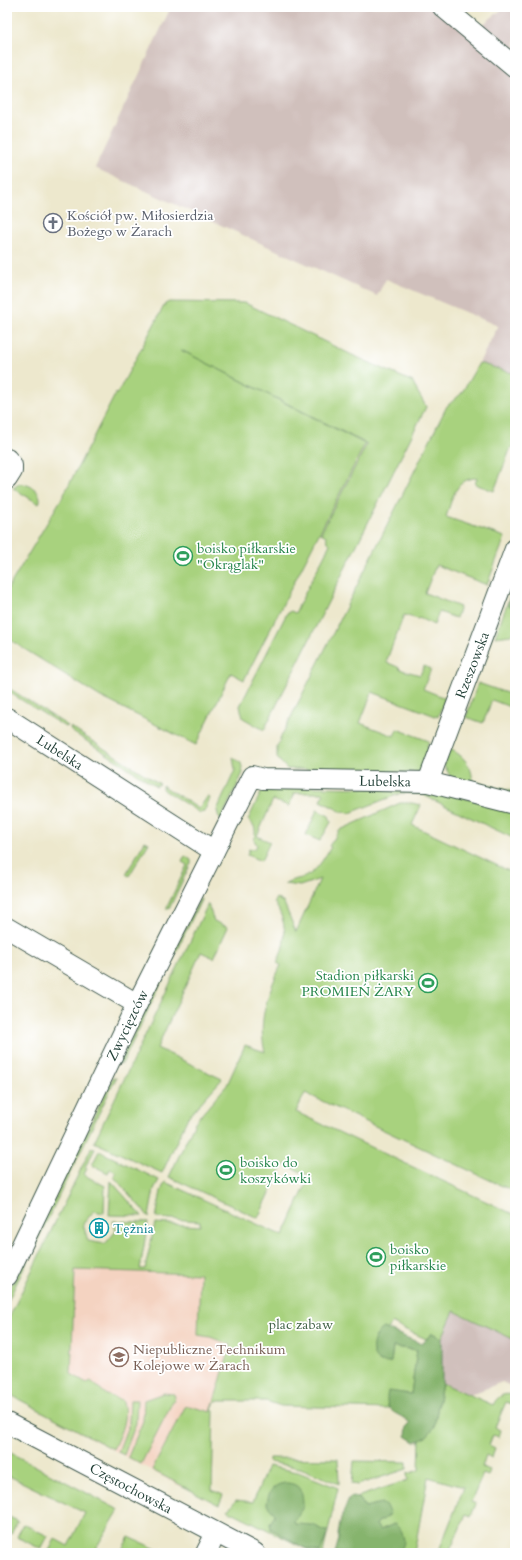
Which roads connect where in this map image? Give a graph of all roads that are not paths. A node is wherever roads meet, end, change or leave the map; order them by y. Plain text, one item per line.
1 (443, 7) edge
2 (515, 67) edge
3 (515, 549) edge
4 (7, 718) edge
5 (252, 776) joint
6 (428, 782) junction
7 (515, 804) edge
8 (214, 851) junction
9 (7, 928) edge
10 (137, 1004) junction
11 (7, 1276) edge
12 (7, 1423) edge
13 (216, 1533) junction
14 (206, 1553) edge
15 (255, 1553) edge

1 - 2 street
3 - 6 street, Rzeszowska
4 - 8 street, Lubelska
5 - 6 street, Lubelska
5 - 8 street, Zwycięzców
6 - 7 street, Lubelska
8 - 10 street, Zwycięzców
9 - 10 street
10 - 11 street, Zwycięzców
12 - 13 street, Częstochowska
13 - 14 street
13 - 15 street, Częstochowska

